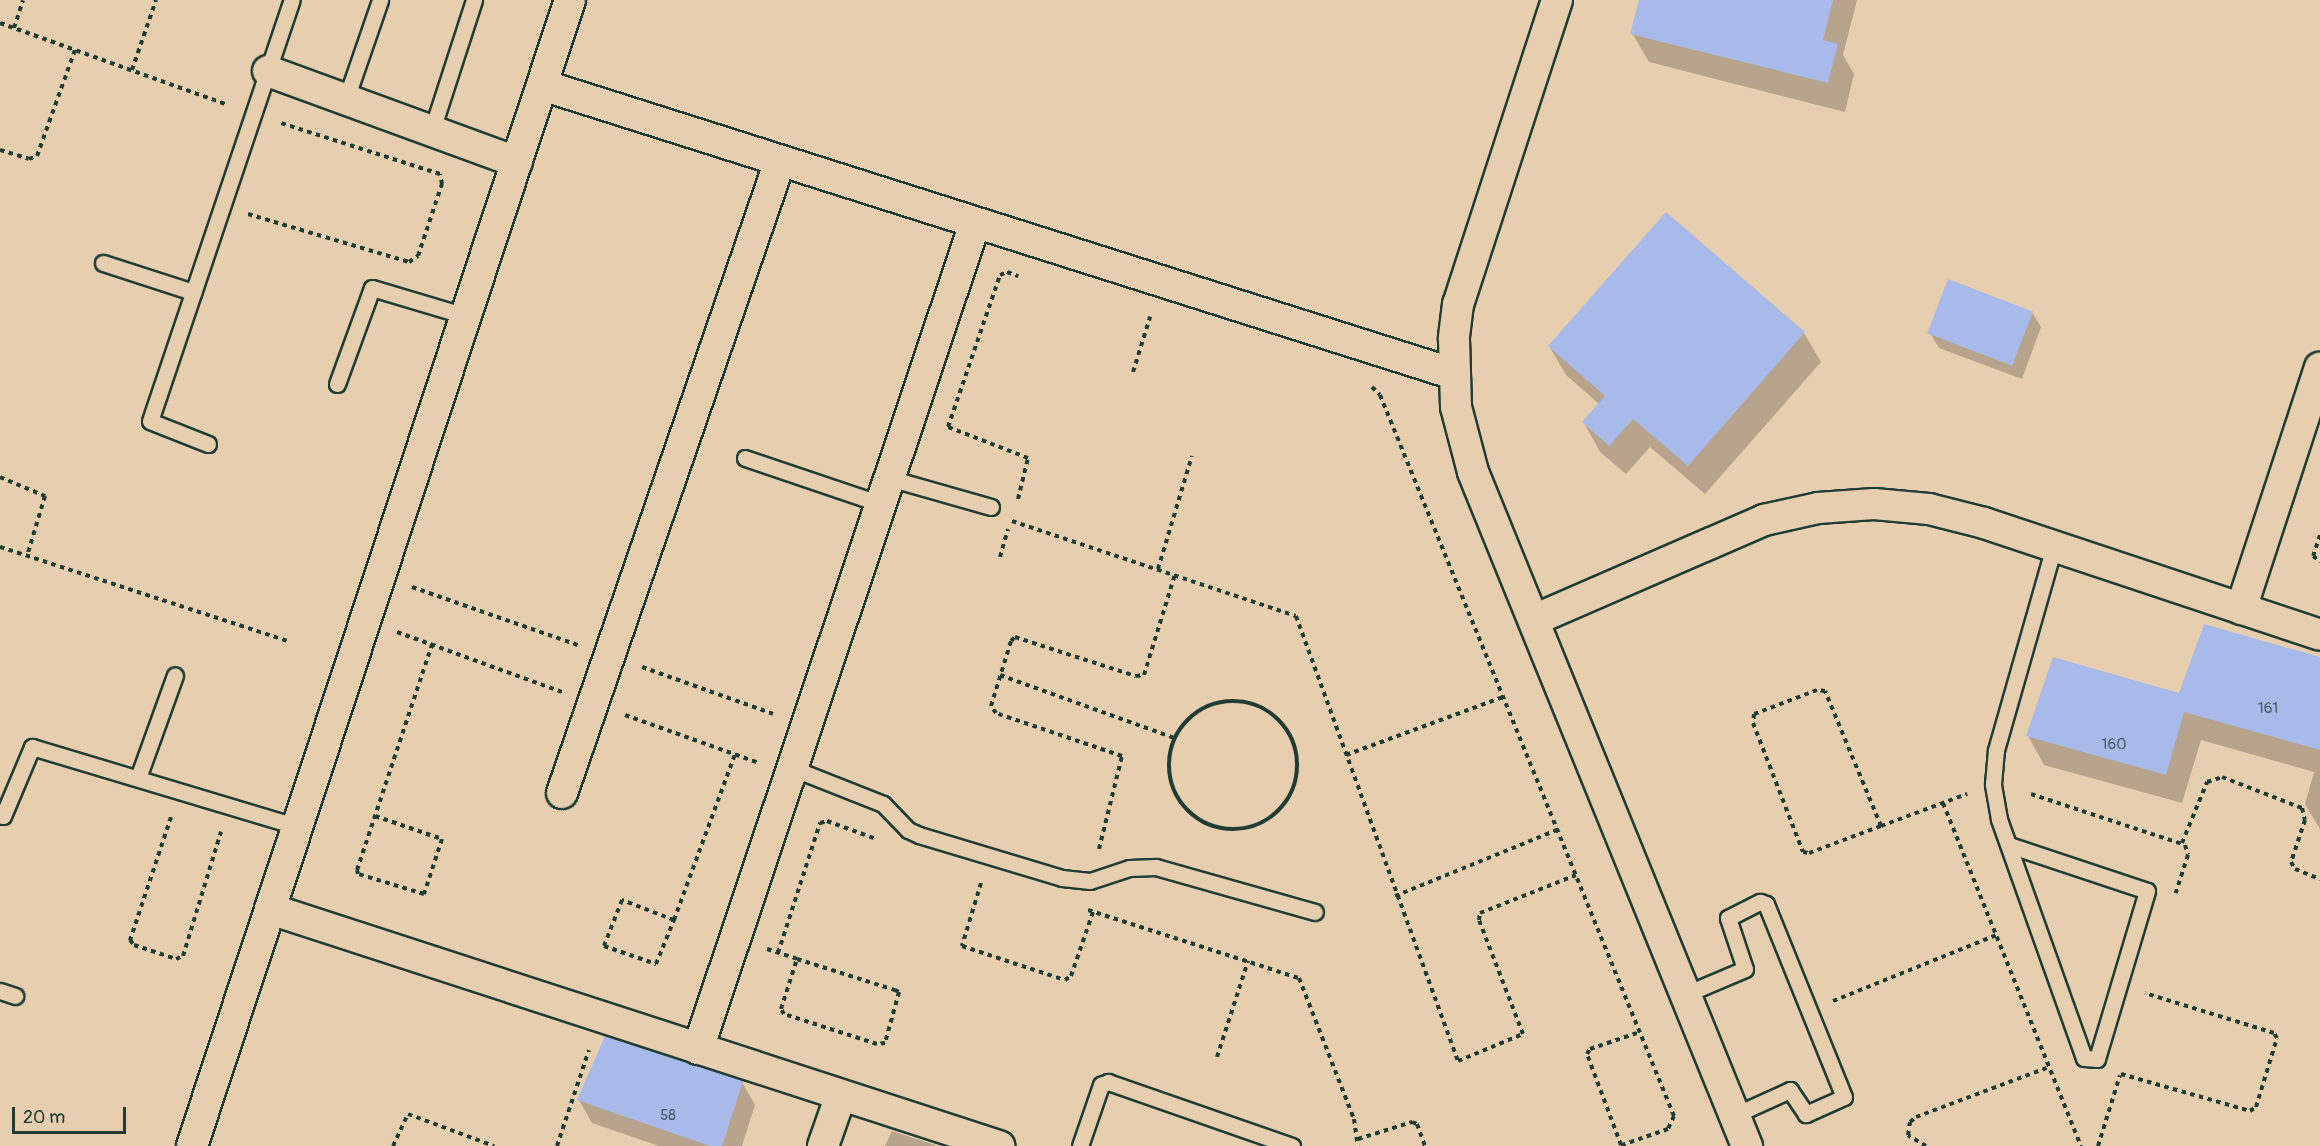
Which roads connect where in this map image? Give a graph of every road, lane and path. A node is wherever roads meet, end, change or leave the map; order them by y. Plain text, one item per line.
1 (23, 0) edge
2 (156, 0) edge
3 (292, 0) edge
4 (380, 0) edge
5 (474, 0) edge
6 (570, 0) edge
7 (1557, 0) edge
8 (0, 23) edge
9 (14, 27) junction
10 (75, 50) junction
11 (132, 70) junction
12 (268, 71) junction
13 (542, 85) junction
14 (346, 99) junction
15 (254, 114) junction
16 (432, 130) junction
17 (0, 150) edge
18 (780, 160) junction
19 (517, 162) junction
20 (222, 206) junction
21 (975, 223) junction
22 (103, 263) dead end
23 (1029, 279) dead end
24 (193, 292) junction
25 (1139, 313) dead end
26 (466, 316) junction
27 (1150, 317) junction
28 (1161, 320) dead end
29 (2320, 368) edge
30 (1133, 372) dead end
31 (1454, 374) junction
32 (337, 384) dead end
33 (1370, 386) dead end
34 (208, 444) dead end
35 (1192, 456) dead end
36 (745, 458) dead end
37 (0, 477) edge
38 (885, 491) junction
39 (991, 507) dead end
40 (1011, 521) junction
41 (2320, 535) edge
42 (2054, 546) junction
43 (0, 548) edge
44 (27, 556) junction
45 (1000, 557) dead end
46 (2320, 561) edge
47 (1158, 568) junction
48 (1175, 574) junction
49 (2241, 609) junction
50 (1534, 620) junction
51 (2320, 635) edge
52 (288, 641) dead end
53 (432, 644) dead end
54 (175, 675) dead end
55 (1000, 675) junction
56 (1503, 697) junction
57 (1174, 738) junction
58 (735, 754) dead end
59 (1346, 755) junction
60 (792, 768) junction
61 (138, 778) junction
62 (1993, 784) junction
63 (180, 791) junction
64 (562, 793) dead end
65 (1943, 803) junction
66 (229, 806) junction
67 (3, 816) dead end
68 (375, 816) junction
69 (298, 826) junction
70 (1881, 826) junction
71 (1557, 830) junction
72 (883, 841) dead end
73 (2182, 843) dead end
74 (2009, 845) junction
75 (990, 856) junction
76 (1576, 875) junction
77 (2320, 879) edge
78 (1090, 881) junction
79 (1395, 896) junction
80 (1082, 908) dead end
81 (270, 909) junction
82 (1093, 912) junction
83 (1315, 912) dead end
84 (674, 920) junction
85 (1996, 935) junction
86 (735, 939) junction
87 (778, 953) junction
88 (797, 959) junction
89 (1248, 961) junction
90 (2145, 993) dead end
91 (1686, 994) junction
92 (1810, 1011) junction
93 (600, 1017) junction
94 (1640, 1032) junction
95 (698, 1049) junction
96 (1217, 1057) dead end
97 (2049, 1067) junction
98 (2121, 1074) dead end
99 (841, 1095) junction
100 (1735, 1116) junction
101 (1358, 1139) junction
102 (192, 1146) edge
103 (393, 1146) edge
104 (495, 1146) edge
105 (557, 1146) edge
106 (824, 1146) edge
107 (999, 1146) edge
108 (1080, 1146) edge
109 (1292, 1146) edge
110 (1358, 1146) edge
111 (1425, 1146) edge
112 (1620, 1146) edge
113 (1747, 1146) edge
114 (1926, 1146) edge
115 (2081, 1146) edge

1 - 9 path
2 - 11 path
3 - 12 lane
4 - 14 lane
5 - 16 lane
6 - 13 street
7 - 31 street
8 - 9 path
9 - 10 path
10 - 11 path
10 - 17 path
11 - 15 path
12 - 14 street
12 - 15 lane
13 - 18 street
13 - 19 street
14 - 16 street
15 - 20 lane
15 - 20 path
16 - 19 street
18 - 21 street
18 - 64 street
19 - 26 street
20 - 24 lane
21 - 31 street
21 - 38 street
22 - 24 lane
23 - 40 path
24 - 34 lane
25 - 27 path
26 - 32 lane
26 - 69 street
27 - 28 path
27 - 30 path
29 - 49 street
31 - 50 street
33 - 56 path
35 - 47 path
36 - 38 lane
37 - 44 path
38 - 39 lane
38 - 60 street
40 - 45 path
40 - 47 path
41 - 46 path
42 - 49 street
42 - 50 street
42 - 62 lane
43 - 44 path
44 - 52 path
47 - 48 path
48 - 55 path
48 - 59 path
49 - 51 street
50 - 91 street
53 - 68 path
54 - 61 lane
55 - 57 path
55 - 78 path
56 - 59 path
56 - 71 path
57 - 57 path
58 - 84 path
59 - 79 path
60 - 75 lane
60 - 86 street
61 - 63 lane
61 - 67 lane
62 - 65 path
62 - 74 lane
63 - 66 lane
63 - 66 path
65 - 70 path
65 - 85 path
66 - 69 lane
68 - 68 path
69 - 81 street
70 - 70 path
71 - 76 path
71 - 79 path
72 - 87 path
73 - 77 path
74 - 74 lane
75 - 78 lane
75 - 82 path
76 - 79 path
76 - 94 path
78 - 83 lane
80 - 82 path
81 - 93 street
81 - 102 street
82 - 89 path
84 - 84 path
85 - 92 path
85 - 97 path
86 - 87 path
86 - 95 street
87 - 88 path
88 - 88 path
89 - 96 path
89 - 101 path
90 - 98 path
91 - 92 lane
91 - 100 street
92 - 100 lane
93 - 95 street
93 - 105 path
94 - 112 path
94 - 112 path
95 - 99 street
97 - 114 path
97 - 115 path
99 - 106 street
99 - 107 street
100 - 113 street
101 - 110 path
101 - 111 path
103 - 104 path
108 - 109 lane

